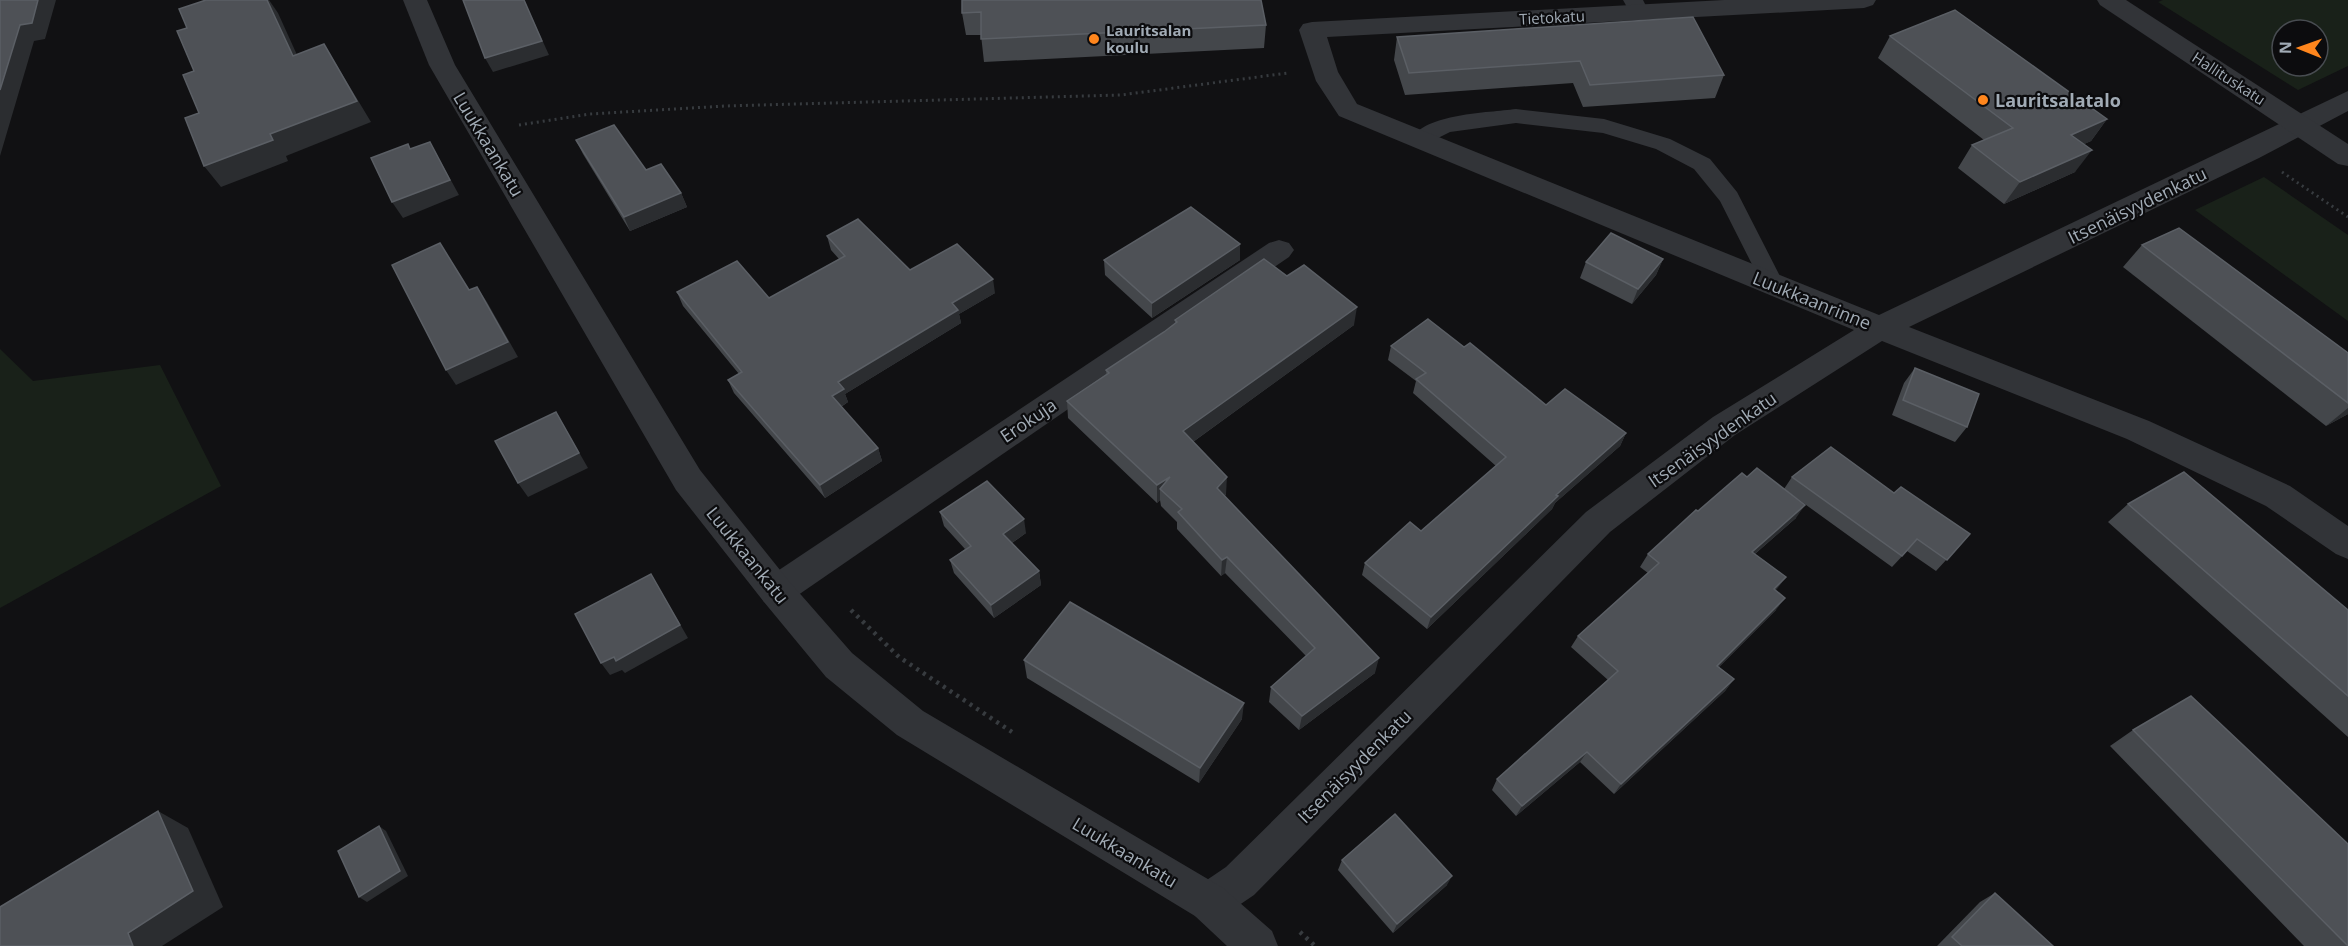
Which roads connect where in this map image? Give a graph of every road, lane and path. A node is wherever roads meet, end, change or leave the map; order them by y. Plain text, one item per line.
1 (415, 0) edge
2 (1864, 0) edge
3 (2109, 0) edge
4 (1636, 6) edge
5 (1312, 30) joint
6 (1322, 69) junction
7 (2348, 100) edge
8 (2300, 124) junction
9 (484, 134) junction
10 (1420, 140) junction
11 (2249, 151) junction
12 (2348, 157) edge
13 (2348, 217) edge
14 (1279, 250) dead end
15 (1773, 284) junction
16 (1880, 328) junction
17 (2348, 544) edge
18 (776, 591) junction
19 (1209, 903) junction
20 (1257, 946) edge

1 - 9 street, Luukkaankatu
2 - 4 street, Tietokatu
3 - 8 street, Hallituskatu
4 - 5 street, Tietokatu
5 - 6 street, Luukkaanrinne
6 - 9 path
6 - 10 street, Luukkaanrinne
7 - 8 street, Itsenäisyydenkatu
8 - 11 street, Itsenäisyydenkatu
8 - 12 street, Hallituskatu
9 - 18 street, Luukkaankatu
10 - 15 street, Luukkaanrinne
10 - 15 lane
11 - 13 path
11 - 16 street, Itsenäisyydenkatu
14 - 18 street, Erokuja
15 - 16 street, Luukkaanrinne
16 - 17 street, Luukkaanrinne
16 - 19 street, Itsenäisyydenkatu
18 - 19 street, Luukkaankatu
19 - 20 street, Luukkaankatu

